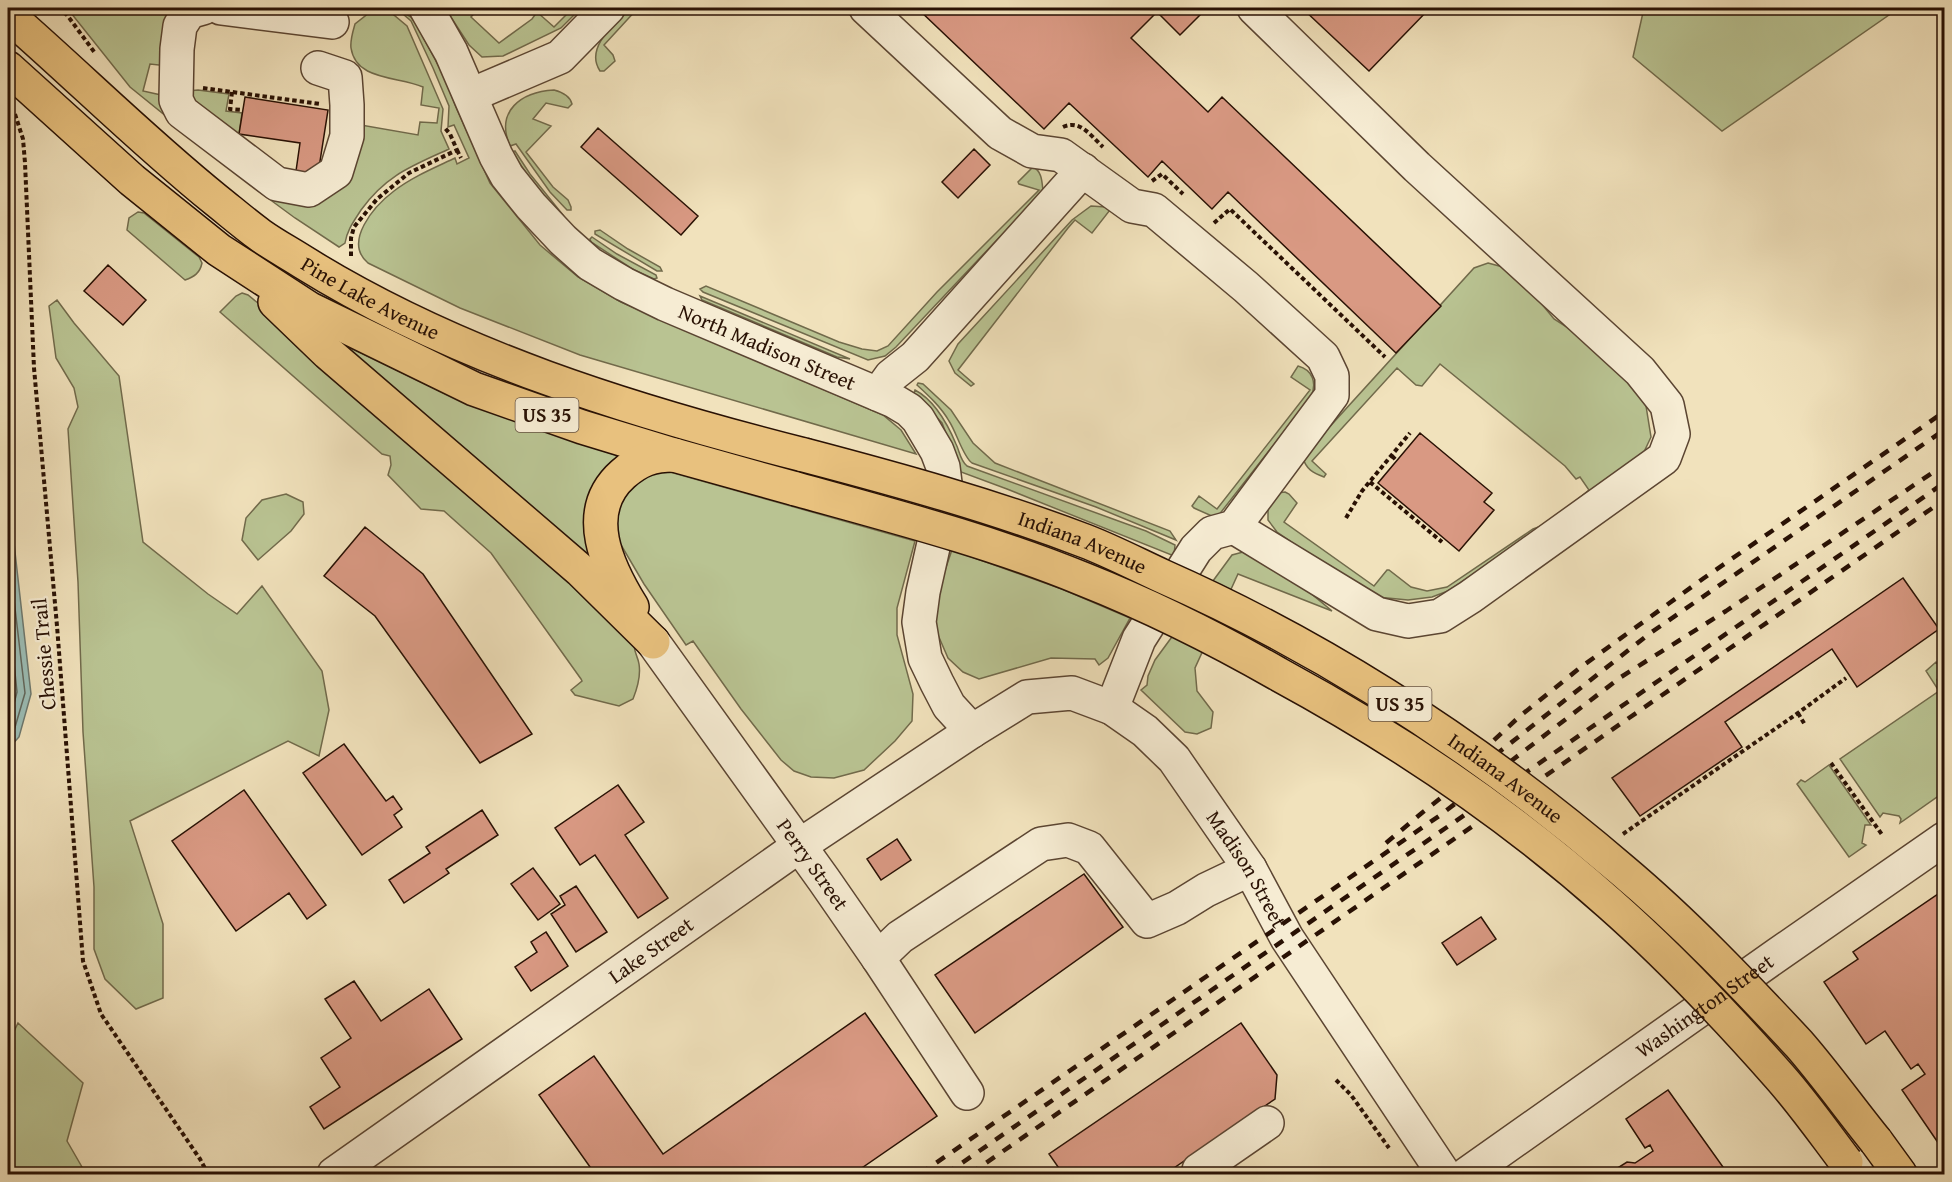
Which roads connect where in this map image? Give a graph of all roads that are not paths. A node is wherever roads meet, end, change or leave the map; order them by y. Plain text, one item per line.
1 (203, 8) edge
2 (221, 8) edge
3 (426, 8) edge
4 (608, 8) edge
5 (866, 8) edge
6 (1254, 8) edge
7 (8, 15) edge
8 (332, 22) dead end
9 (8, 68) edge
10 (318, 68) dead end
11 (471, 95) junction
12 (1083, 170) junction
13 (219, 250) junction
14 (878, 394) junction
15 (674, 455) junction
16 (804, 455) joint
17 (796, 489) joint
18 (1234, 527) junction
19 (653, 642) junction
20 (1112, 708) junction
21 (972, 731) junction
22 (1944, 839) edge
23 (799, 846) junction
24 (1250, 869) junction
25 (878, 958) junction
26 (967, 1093) dead end
27 (1267, 1123) dead end
28 (1850, 1168) edge
29 (1198, 1173) edge
30 (334, 1174) edge
31 (1444, 1174) edge
32 (1467, 1174) edge
33 (1900, 1174) edge

1 - 10 street
2 - 8 street
3 - 11 street, North Madison Street
4 - 11 street
5 - 12 street
6 - 18 street
7 - 16 main road, Pine Lake Avenue / US 35
9 - 13 main road, Pine Lake Avenue / US 35
11 - 14 street, North Madison Street
12 - 14 street
12 - 18 street
13 - 15 main road, Pine Lake Avenue / US 35
13 - 19 main road
14 - 21 street, North Madison Street
15 - 17 main road, Pine Lake Avenue / US 35
15 - 19 main road
16 - 33 main road, Indiana Avenue / US 35, bridge
17 - 28 main road, Indiana Avenue / US 35, bridge
18 - 20 street
19 - 23 street, Perry Street
20 - 21 street, Madison Street
20 - 24 street, Madison Street
21 - 23 street, Lake Street
22 - 32 street, Washington Street
23 - 25 street, Perry Street
23 - 30 street, Lake Street
24 - 25 street
24 - 31 street, Madison Street
25 - 26 street, Perry Street
27 - 29 street

